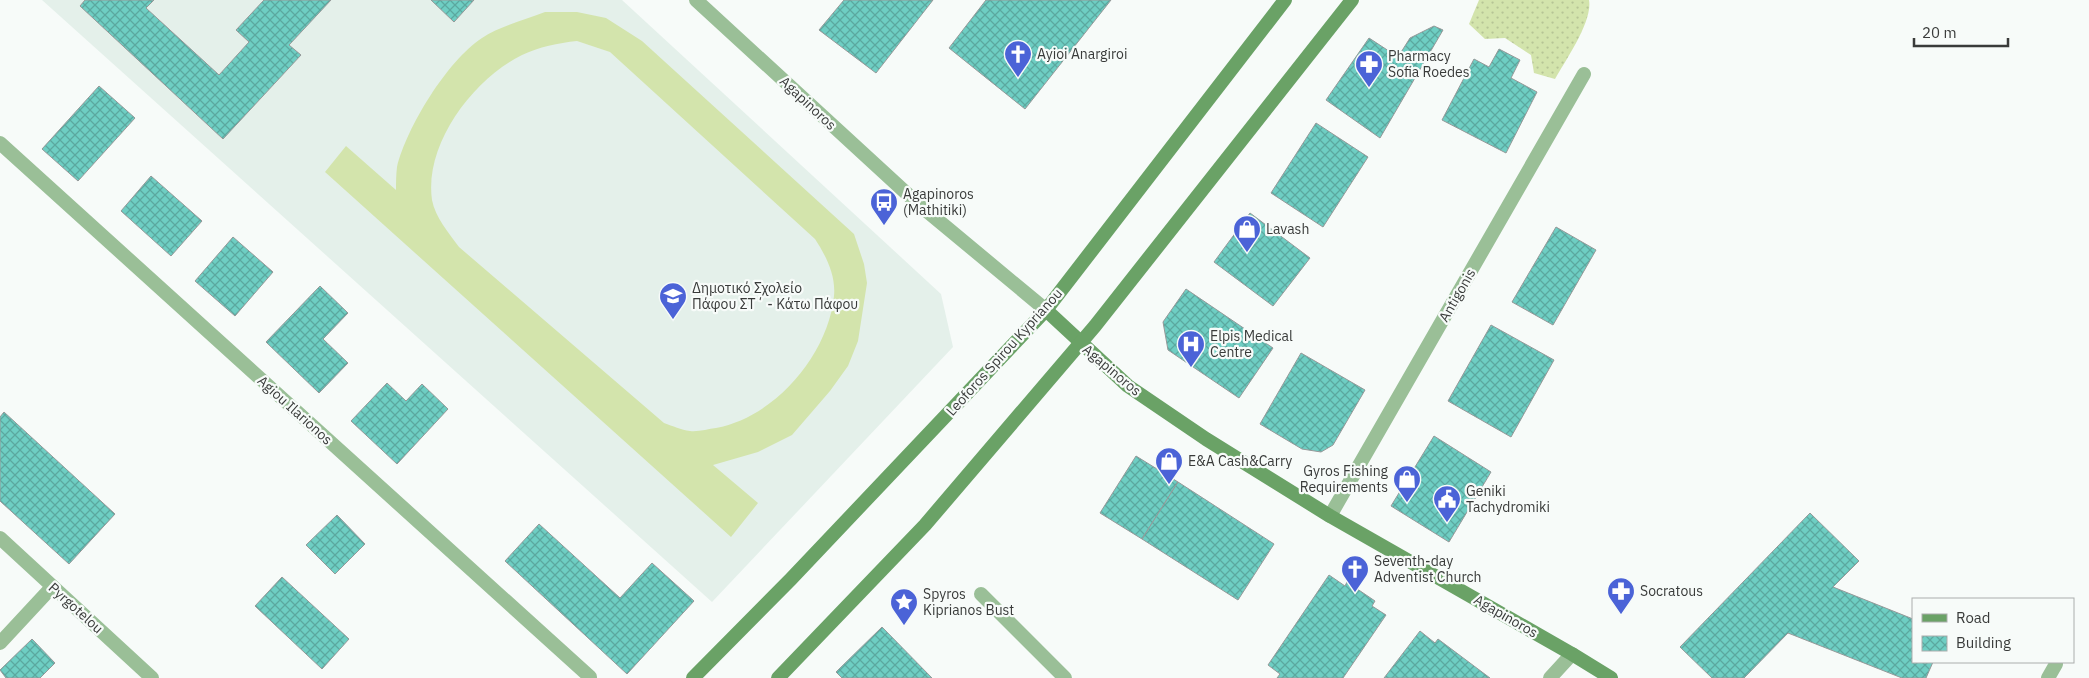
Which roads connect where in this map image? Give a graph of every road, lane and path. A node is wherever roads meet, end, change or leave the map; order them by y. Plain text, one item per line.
1 (696, 0) edge
2 (1285, 0) edge
3 (1352, 0) edge
4 (1584, 74) dead end
5 (0, 143) edge
6 (1046, 310) junction
7 (1080, 343) junction
8 (1330, 516) junction
9 (0, 538) edge
10 (52, 587) junction
11 (981, 594) dead end
12 (0, 643) edge
13 (1572, 654) junction
14 (2056, 664) dead end
15 (590, 677) edge
16 (152, 678) edge
17 (693, 678) edge
18 (778, 678) edge
19 (1065, 678) edge
20 (1550, 678) edge
21 (1610, 678) edge
22 (2048, 678) edge

1 - 6 street, Agapinoros
2 - 6 main road, Leoforos Spirou Kyprianou
3 - 7 main road
4 - 8 street, Antigonis
5 - 15 street, Agiou Ilarionos
6 - 7 main road, Agapinoros
6 - 17 main road, Leoforos Spirou Kyprianou
7 - 8 main road, Agapinoros
7 - 18 main road
8 - 13 main road, Agapinoros
9 - 10 street, Pyrgotelou
10 - 12 street
10 - 16 street, Pyrgotelou
11 - 19 street
13 - 20 street
13 - 21 main road, Agapinoros
14 - 22 street

